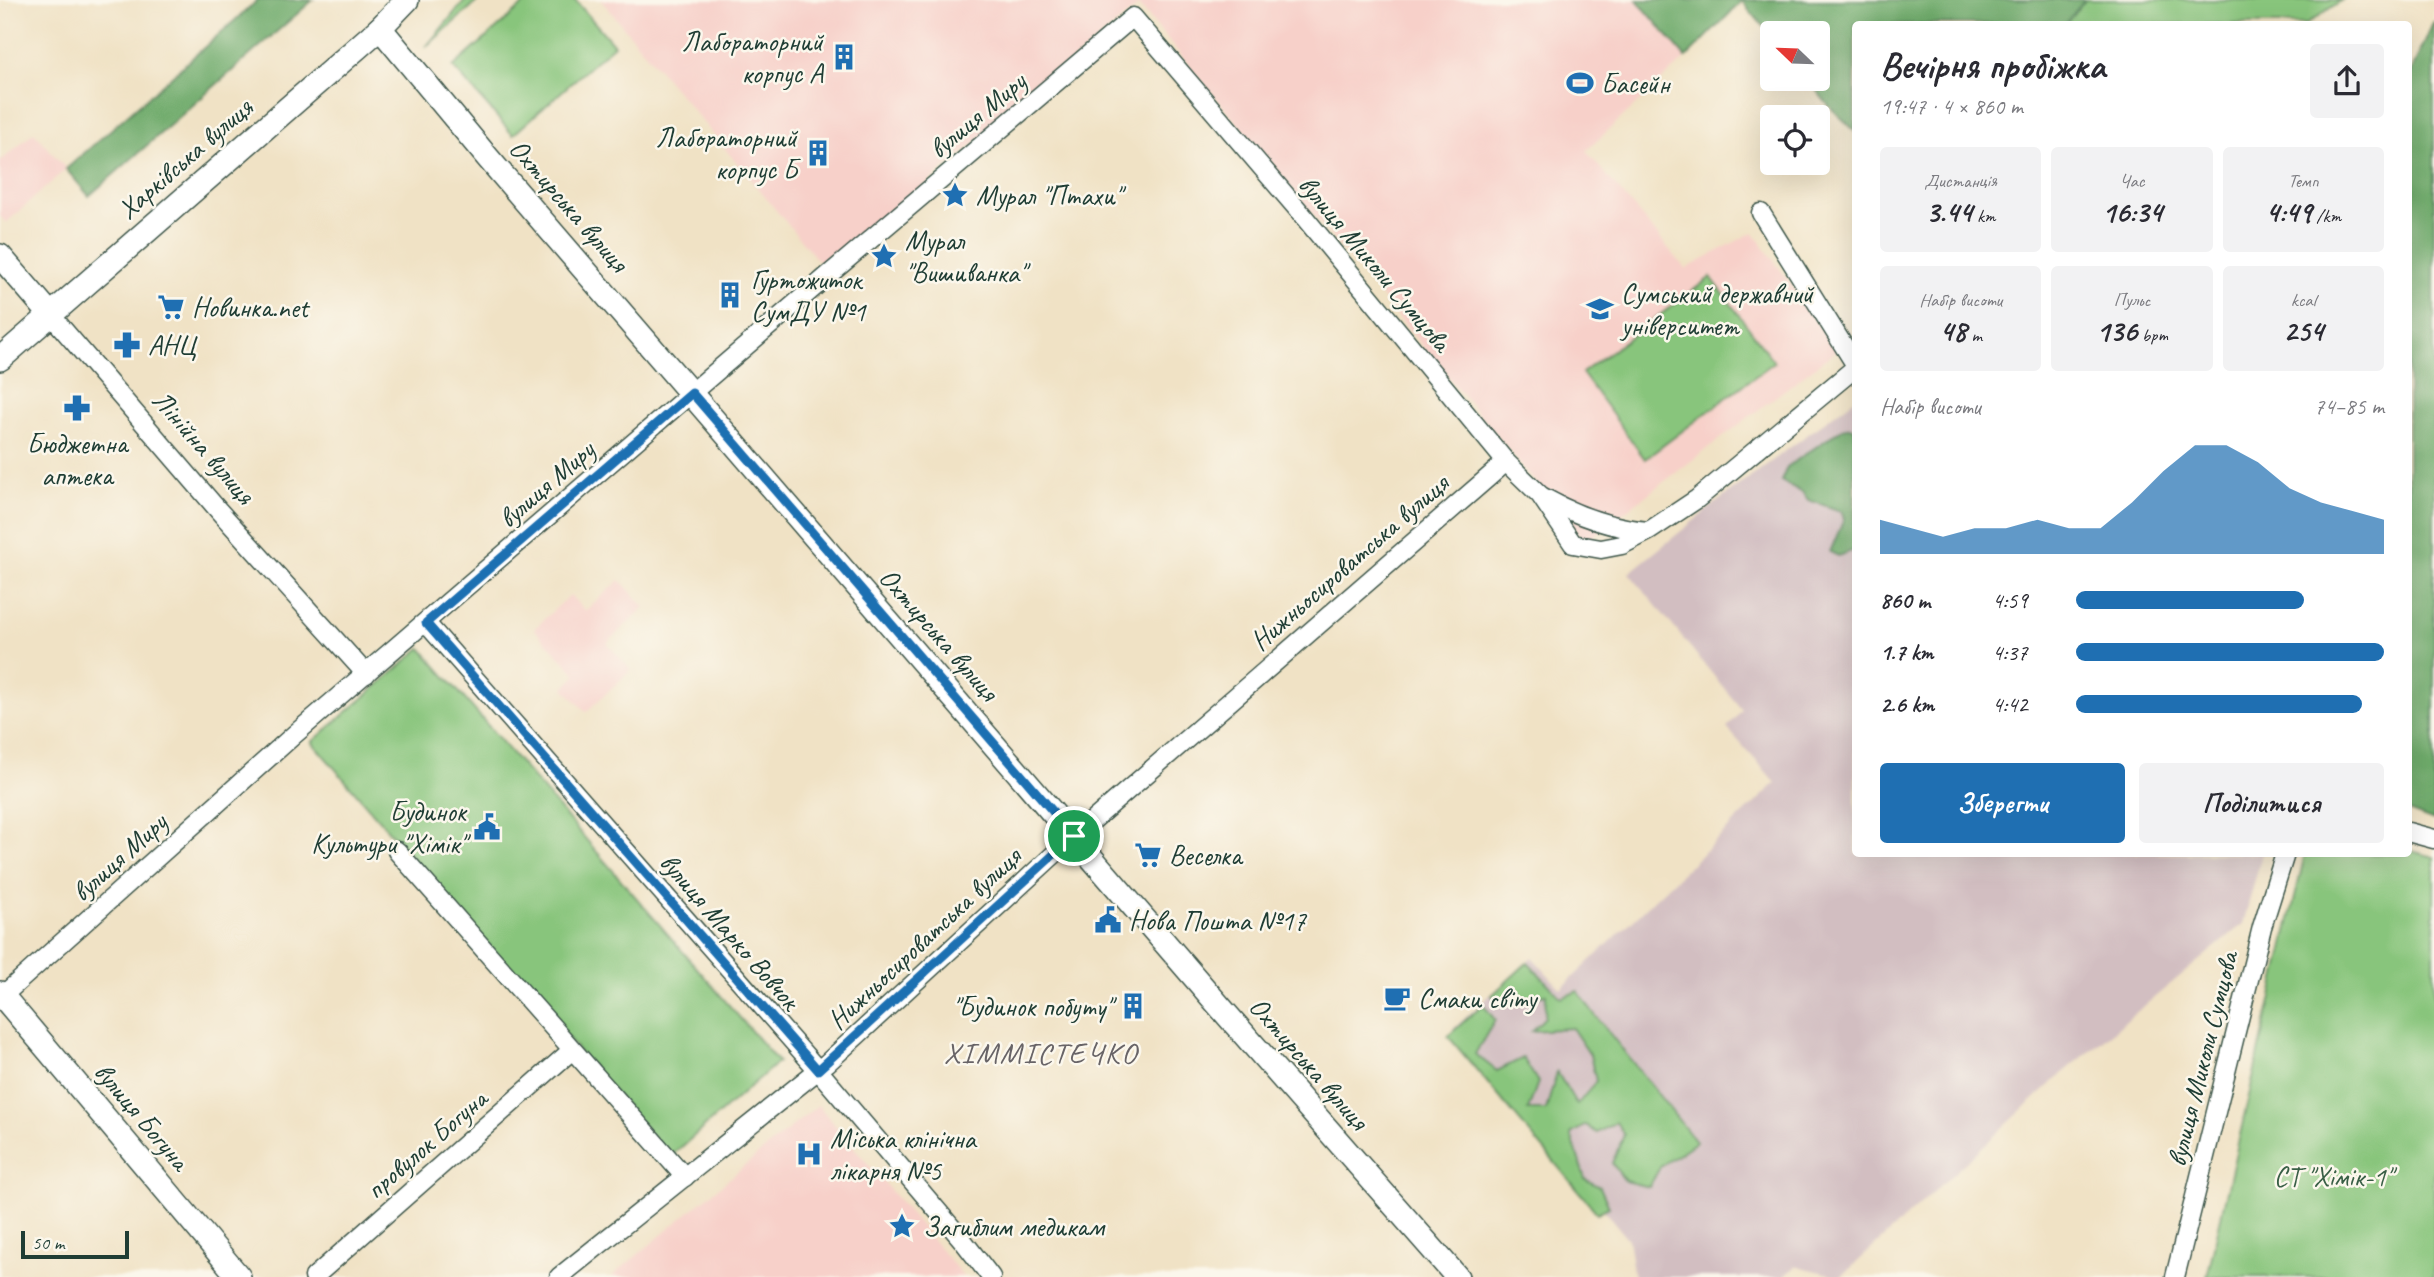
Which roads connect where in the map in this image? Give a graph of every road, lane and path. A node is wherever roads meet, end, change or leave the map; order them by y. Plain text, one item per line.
1 (407, 0) edge
2 (1133, 17) joint
3 (380, 28) junction
4 (1761, 213) dead end
5 (0, 256) edge
6 (50, 314) junction
7 (0, 359) edge
8 (1852, 361) edge
9 (1852, 369) edge
10 (692, 393) junction
11 (1506, 462) junction
12 (1540, 495) junction
13 (1649, 531) junction
14 (426, 623) junction
15 (366, 674) junction
16 (2412, 833) edge
17 (1074, 836) junction
18 (2434, 839) edge
19 (397, 851) dead end
20 (2284, 857) edge
21 (1, 996) edge
22 (571, 1051) junction
23 (818, 1070) junction
24 (685, 1177) junction
25 (239, 1277) edge
26 (314, 1277) edge
27 (559, 1277) edge
28 (991, 1277) edge
29 (1457, 1277) edge
30 (2175, 1277) edge

1 - 3 main road, Харківська вулиця
2 - 10 street, вулиця Миру
2 - 11 street, вулиця Миколи Сумцова
3 - 6 main road, Харківська вулиця
3 - 10 main road, Охтирська вулиця
4 - 8 street
5 - 6 main road, Лінійна вулиця
6 - 7 main road, Харківська вулиця
6 - 15 street, Лінійна вулиця
9 - 13 street
10 - 14 street, вулиця Миру
10 - 17 main road, Охтирська вулиця
11 - 12 street, вулиця Миколи Сумцова
11 - 17 street, Нижньосироватська вулиця
12 - 13 street
12 - 13 street, вулиця Миколи Сумцова
14 - 15 street, вулиця Миру
14 - 23 street, вулиця Марко Вовчок
15 - 21 street, вулиця Миру
16 - 18 street
17 - 23 street, Нижньосироватська вулиця
17 - 29 main road, Охтирська вулиця
19 - 22 street
20 - 30 street, вулиця Миколи Сумцова
21 - 25 main road, вулиця Богуна
22 - 24 street
22 - 26 street, провулок Богуна
23 - 24 street, Нижньосироватська вулиця
23 - 28 street, вулиця Марко Вовчок
24 - 27 street, Нижньосироватська вулиця

